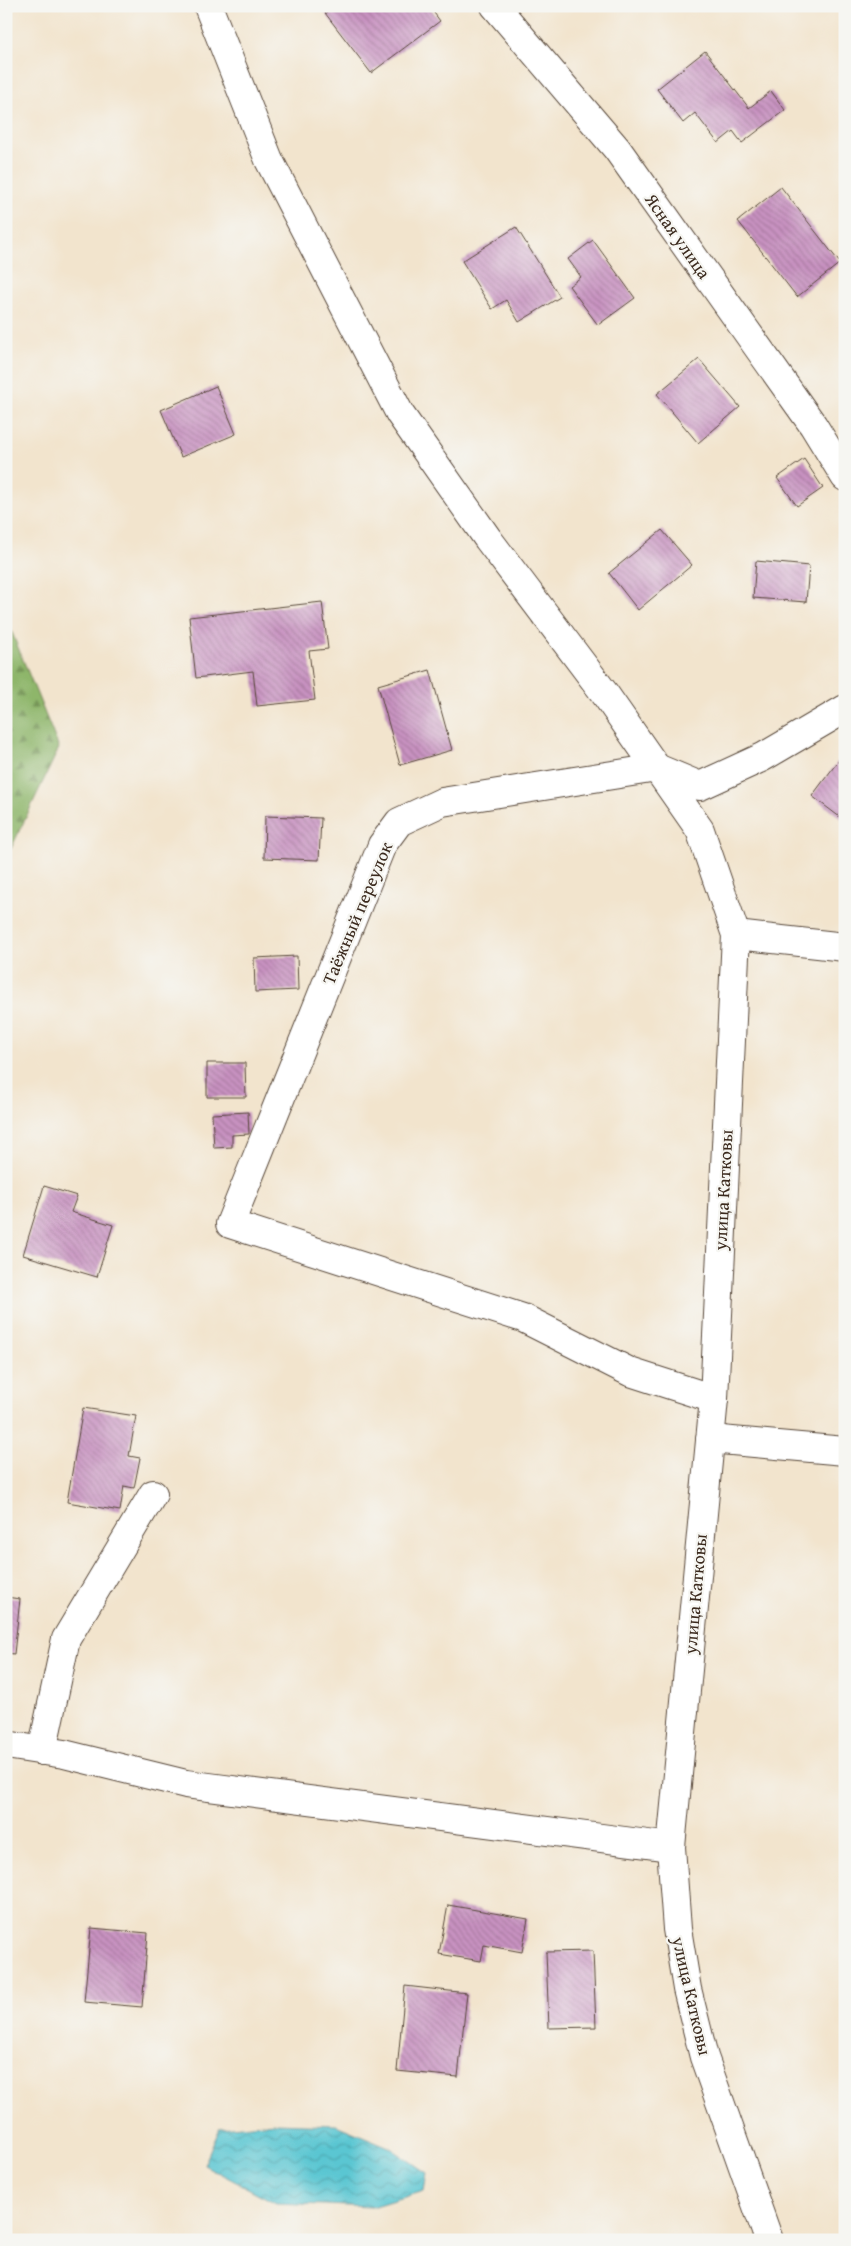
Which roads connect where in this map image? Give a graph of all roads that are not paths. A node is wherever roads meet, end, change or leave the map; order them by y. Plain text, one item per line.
1 (208, 6) edge
2 (495, 6) edge
3 (845, 477) edge
4 (845, 709) edge
5 (657, 768) junction
6 (736, 935) junction
7 (845, 947) edge
8 (714, 1399) junction
9 (710, 1439) junction
10 (845, 1451) edge
11 (153, 1494) dead end
12 (6, 1745) edge
13 (42, 1751) junction
14 (671, 1848) junction
15 (769, 2240) edge

1 - 5 street
2 - 3 street, Ясная улица
4 - 5 street
5 - 6 street
5 - 8 street, Таёжный переулок
6 - 7 street
6 - 8 street, улица Катковы
8 - 9 street, улица Катковы
9 - 10 street
9 - 14 street, улица Катковы
11 - 13 street
12 - 13 street
13 - 14 street
14 - 15 street, улица Катковы

